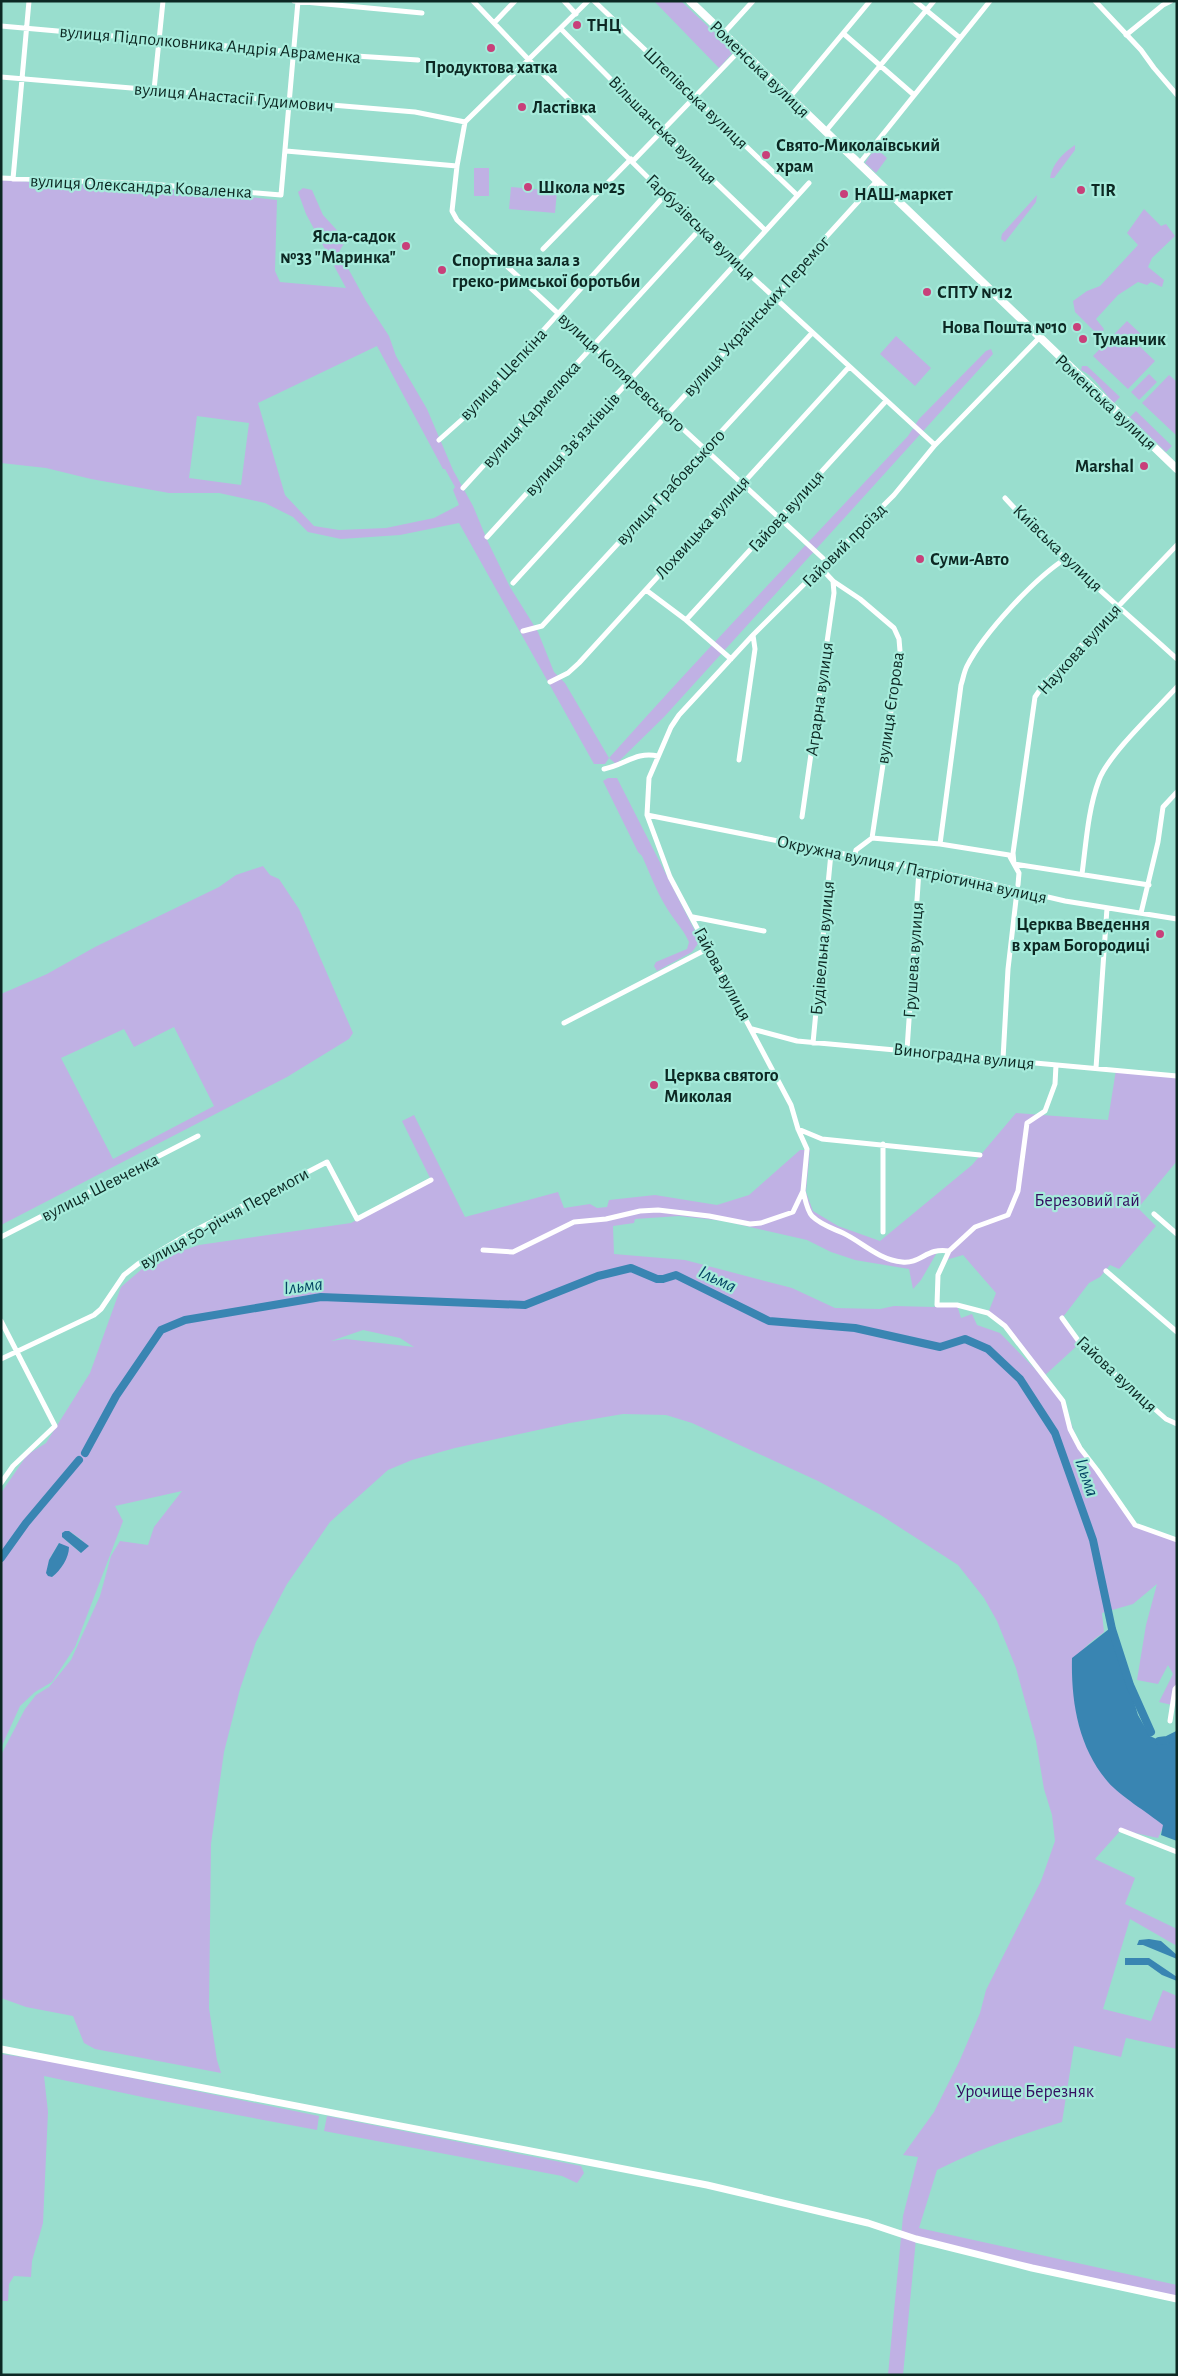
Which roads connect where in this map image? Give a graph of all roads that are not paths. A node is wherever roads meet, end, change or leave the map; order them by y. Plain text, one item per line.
1 (29, 1) edge
2 (163, 1) edge
3 (294, 1) edge
4 (298, 1) edge
5 (473, 1) edge
6 (515, 1) edge
7 (564, 1) edge
8 (588, 1) edge
9 (594, 1) edge
10 (690, 1) edge
11 (754, 1) edge
12 (870, 1) edge
13 (914, 1) edge
14 (934, 1) edge
15 (990, 1) edge
16 (1095, 1) edge
17 (1171, 1) edge
18 (927, 10) junction
19 (422, 13) dead end
20 (576, 14) junction
21 (494, 23) junction
22 (1, 26) edge
23 (26, 28) junction
24 (561, 29) junction
25 (723, 34) junction
26 (844, 34) junction
27 (1126, 35) junction
28 (960, 38) junction
29 (158, 40) junction
30 (740, 50) junction
31 (294, 52) junction
32 (418, 60) dead end
33 (529, 60) junction
34 (881, 66) junction
35 (1, 77) edge
36 (22, 79) junction
37 (154, 90) junction
38 (1177, 94) edge
39 (914, 95) junction
40 (695, 97) junction
41 (790, 97) junction
42 (291, 102) junction
43 (465, 122) junction
44 (662, 130) junction
45 (825, 132) junction
46 (286, 151) junction
47 (632, 160) junction
48 (859, 164) junction
49 (457, 166) junction
50 (1, 178) edge
51 (13, 179) junction
52 (876, 182) junction
53 (809, 183) dead end
54 (666, 194) junction
55 (797, 195) junction
56 (700, 229) junction
57 (765, 230) junction
58 (543, 249) dead end
59 (737, 262) junction
60 (775, 297) junction
61 (559, 314) junction
62 (812, 333) junction
63 (1039, 338) junction
64 (593, 345) junction
65 (849, 367) junction
66 (630, 379) junction
67 (886, 400) junction
68 (668, 414) junction
69 (439, 440) dead end
70 (935, 445) junction
71 (705, 449) junction
72 (1177, 469) edge
73 (741, 484) junction
74 (463, 488) dead end
75 (1005, 498) dead end
76 (779, 519) junction
77 (487, 537) dead end
78 (1177, 545) edge
79 (1064, 559) junction
80 (827, 562) junction
81 (821, 568) junction
82 (832, 580) junction
83 (513, 583) dead end
84 (646, 590) junction
85 (1118, 605) junction
86 (686, 620) junction
87 (523, 631) dead end
88 (753, 635) junction
89 (731, 659) junction
90 (1177, 659) edge
91 (550, 682) dead end
92 (1177, 687) edge
93 (658, 756) junction
94 (739, 760) dead end
95 (604, 769) dead end
96 (1177, 792) edge
97 (648, 815) junction
98 (802, 817) dead end
99 (872, 838) junction
100 (940, 844) junction
101 (830, 852) junction
102 (854, 857) junction
103 (1014, 864) junction
104 (919, 870) junction
105 (1082, 874) junction
106 (1149, 885) junction
107 (1017, 888) junction
108 (1107, 908) junction
109 (1141, 913) junction
110 (693, 917) junction
111 (1177, 919) edge
112 (764, 931) dead end
113 (709, 948) junction
114 (564, 1023) dead end
115 (752, 1029) junction
116 (813, 1043) junction
117 (907, 1050) junction
118 (1003, 1059) junction
119 (1056, 1065) junction
120 (1096, 1068) junction
121 (1177, 1076) edge
122 (798, 1129) junction
123 (198, 1136) dead end
124 (883, 1144) junction
125 (980, 1155) dead end
126 (431, 1180) dead end
127 (803, 1191) junction
128 (1154, 1214) dead end
129 (883, 1232) dead end
130 (1177, 1234) edge
131 (1, 1237) edge
132 (483, 1250) dead end
133 (950, 1251) junction
134 (1106, 1271) dead end
135 (1062, 1318) dead end
136 (1, 1321) edge
137 (1177, 1332) edge
138 (17, 1352) junction
139 (1, 1359) edge
140 (1177, 1424) edge
141 (1, 1483) edge
142 (1177, 1540) edge
143 (1177, 1687) edge
144 (1170, 1721) dead end
145 (1122, 1830) dead end
146 (1177, 1852) edge
147 (1, 2049) edge
148 (1177, 2299) edge

1 - 23 street
2 - 29 street
3 - 4 street
4 - 19 street
4 - 31 street
5 - 21 street, Гарбузівська вулиця
6 - 21 street
7 - 20 street
8 - 20 street
9 - 40 street, Штепівська вулиця
10 - 25 main road, Роменська вулиця
11 - 25 street
12 - 26 street
13 - 18 street
14 - 18 street
15 - 28 street
16 - 27 street
17 - 27 street
18 - 28 street
18 - 34 street
20 - 24 street
21 - 33 street, Гарбузівська вулиця
22 - 23 street, вулиця Підполковника Андрія Авраменка
23 - 29 street, вулиця Підполковника Андрія Авраменка
23 - 36 street
24 - 33 street
24 - 44 street, Вільшанська вулиця
25 - 30 main road, Роменська вулиця
26 - 34 street
26 - 41 street
27 - 38 street
28 - 39 street
29 - 31 street, вулиця Підполковника Андрія Авраменка
29 - 37 street
30 - 40 street
30 - 41 main road, Роменська вулиця
31 - 32 street, вулиця Підполковника Андрія Авраменка
31 - 42 street
33 - 43 street
33 - 47 street, Гарбузівська вулиця
34 - 39 street
34 - 45 street
35 - 36 street, вулиця Анастасії Гудимович
36 - 37 street, вулиця Анастасії Гудимович
36 - 51 street
37 - 42 street, вулиця Анастасії Гудимович
39 - 48 street
40 - 44 street
40 - 55 street, Штепівська вулиця
41 - 45 main road, Роменська вулиця
42 - 43 street, вулиця Анастасії Гудимович
42 - 46 street
43 - 49 street, вулиця Котляревського
44 - 47 street
44 - 57 street, Вільшанська вулиця
45 - 48 main road, Роменська вулиця
46 - 49 street
46 - 51 street, вулиця Олександра Коваленка
47 - 54 street, Гарбузівська вулиця
47 - 58 street
48 - 52 main road, Роменська вулиця
49 - 61 street, вулиця Котляревського
50 - 51 street, вулиця Олександра Коваленка
52 - 60 street, вулиця Українських Перемог
52 - 63 main road, Роменська вулиця
53 - 55 street, вулиця Звʼязківців
54 - 56 street, Гарбузівська вулиця
54 - 61 street, вулиця Щепкіна
55 - 57 street, вулиця Звʼязківців
56 - 59 street, Гарбузівська вулиця
56 - 64 street, вулиця Кармелюка
57 - 59 street, вулиця Звʼязківців
59 - 60 street, Гарбузівська вулиця
59 - 66 street, вулиця Звʼязківців
60 - 62 street, Гарбузівська вулиця
60 - 68 street, вулиця Українських Перемог
61 - 64 street, вулиця Котляревського
61 - 69 street, вулиця Щепкіна
62 - 65 street, Гарбузівська вулиця
62 - 71 street, вулиця Грабовського
63 - 70 street, Гайовий проїзд
63 - 72 main road, Роменська вулиця
64 - 66 street, вулиця Котляревського
64 - 74 street, вулиця Кармелюка
65 - 67 street, Гарбузівська вулиця
65 - 73 street, Лохвицька вулиця
66 - 68 street, вулиця Котляревського
66 - 77 street, вулиця Звʼязківців
67 - 70 street, Гарбузівська вулиця
67 - 76 street, Гайова вулиця
68 - 71 street, вулиця Котляревського
68 - 83 street, вулиця Українських Перемог
70 - 80 street, Гайовий проїзд
71 - 73 street, вулиця Котляревського
71 - 87 street, вулиця Грабовського
73 - 76 street, вулиця Котляревського
73 - 84 street, Лохвицька вулиця
75 - 79 street, Київська вулиця
76 - 80 street, вулиця Котляревського
76 - 86 street, Гайова вулиця
78 - 85 street, Наукова вулиця
79 - 85 street, Київська вулиця
79 - 100 street
80 - 81 street, Гайовий проїзд
81 - 82 street, вулиця Єгорова
81 - 88 street, Гайовий проїзд
82 - 98 street, Аграрна вулиця
82 - 99 street, вулиця Єгорова
84 - 86 street
84 - 91 street, Лохвицька вулиця
85 - 90 street, Київська вулиця
85 - 103 street, Наукова вулиця
86 - 89 street
88 - 89 street, Гайовий проїзд
88 - 94 street
89 - 93 street, Гайовий проїзд
92 - 105 street
93 - 95 street
93 - 97 street, Гайова вулиця
96 - 106 street
97 - 101 street, Окружна вулиця / Патріотична вулиця
97 - 110 street, Гайова вулиця
99 - 100 street
99 - 102 street
100 - 103 street
101 - 102 street, Окружна вулиця / Патріотична вулиця
101 - 116 street, Будівельна вулиця
102 - 104 street, Окружна вулиця / Патріотична вулиця
103 - 105 street
103 - 107 street, Наукова вулиця
104 - 107 street, Окружна вулиця / Патріотична вулиця
104 - 117 street, Грушева вулиця
105 - 106 street
106 - 109 street
107 - 108 street, Окружна вулиця / Патріотична вулиця
107 - 118 street, Наукова вулиця
108 - 109 street, Окружна вулиця / Патріотична вулиця
108 - 120 street
109 - 111 street, Окружна вулиця / Патріотична вулиця
110 - 112 street
110 - 113 street, Гайова вулиця
113 - 114 street
113 - 115 street, Гайова вулиця
115 - 116 street, Виноградна вулиця
115 - 122 street, Гайова вулиця
116 - 117 street, Виноградна вулиця
117 - 118 street, Виноградна вулиця
118 - 119 street, Виноградна вулиця
119 - 120 street, Виноградна вулиця
119 - 133 street
120 - 121 street, Виноградна вулиця
122 - 124 street
122 - 127 street, Гайова вулиця
123 - 131 street, вулиця Шевченка
124 - 125 street
124 - 129 street
126 - 138 street, вулиця 50-річчя Перемоги
127 - 132 street
127 - 133 street
128 - 130 street
133 - 142 street
134 - 137 street
135 - 140 street, Гайова вулиця
136 - 138 street
138 - 139 street, вулиця 50-річчя Перемоги
138 - 141 street
143 - 144 street
145 - 146 street
147 - 148 street

